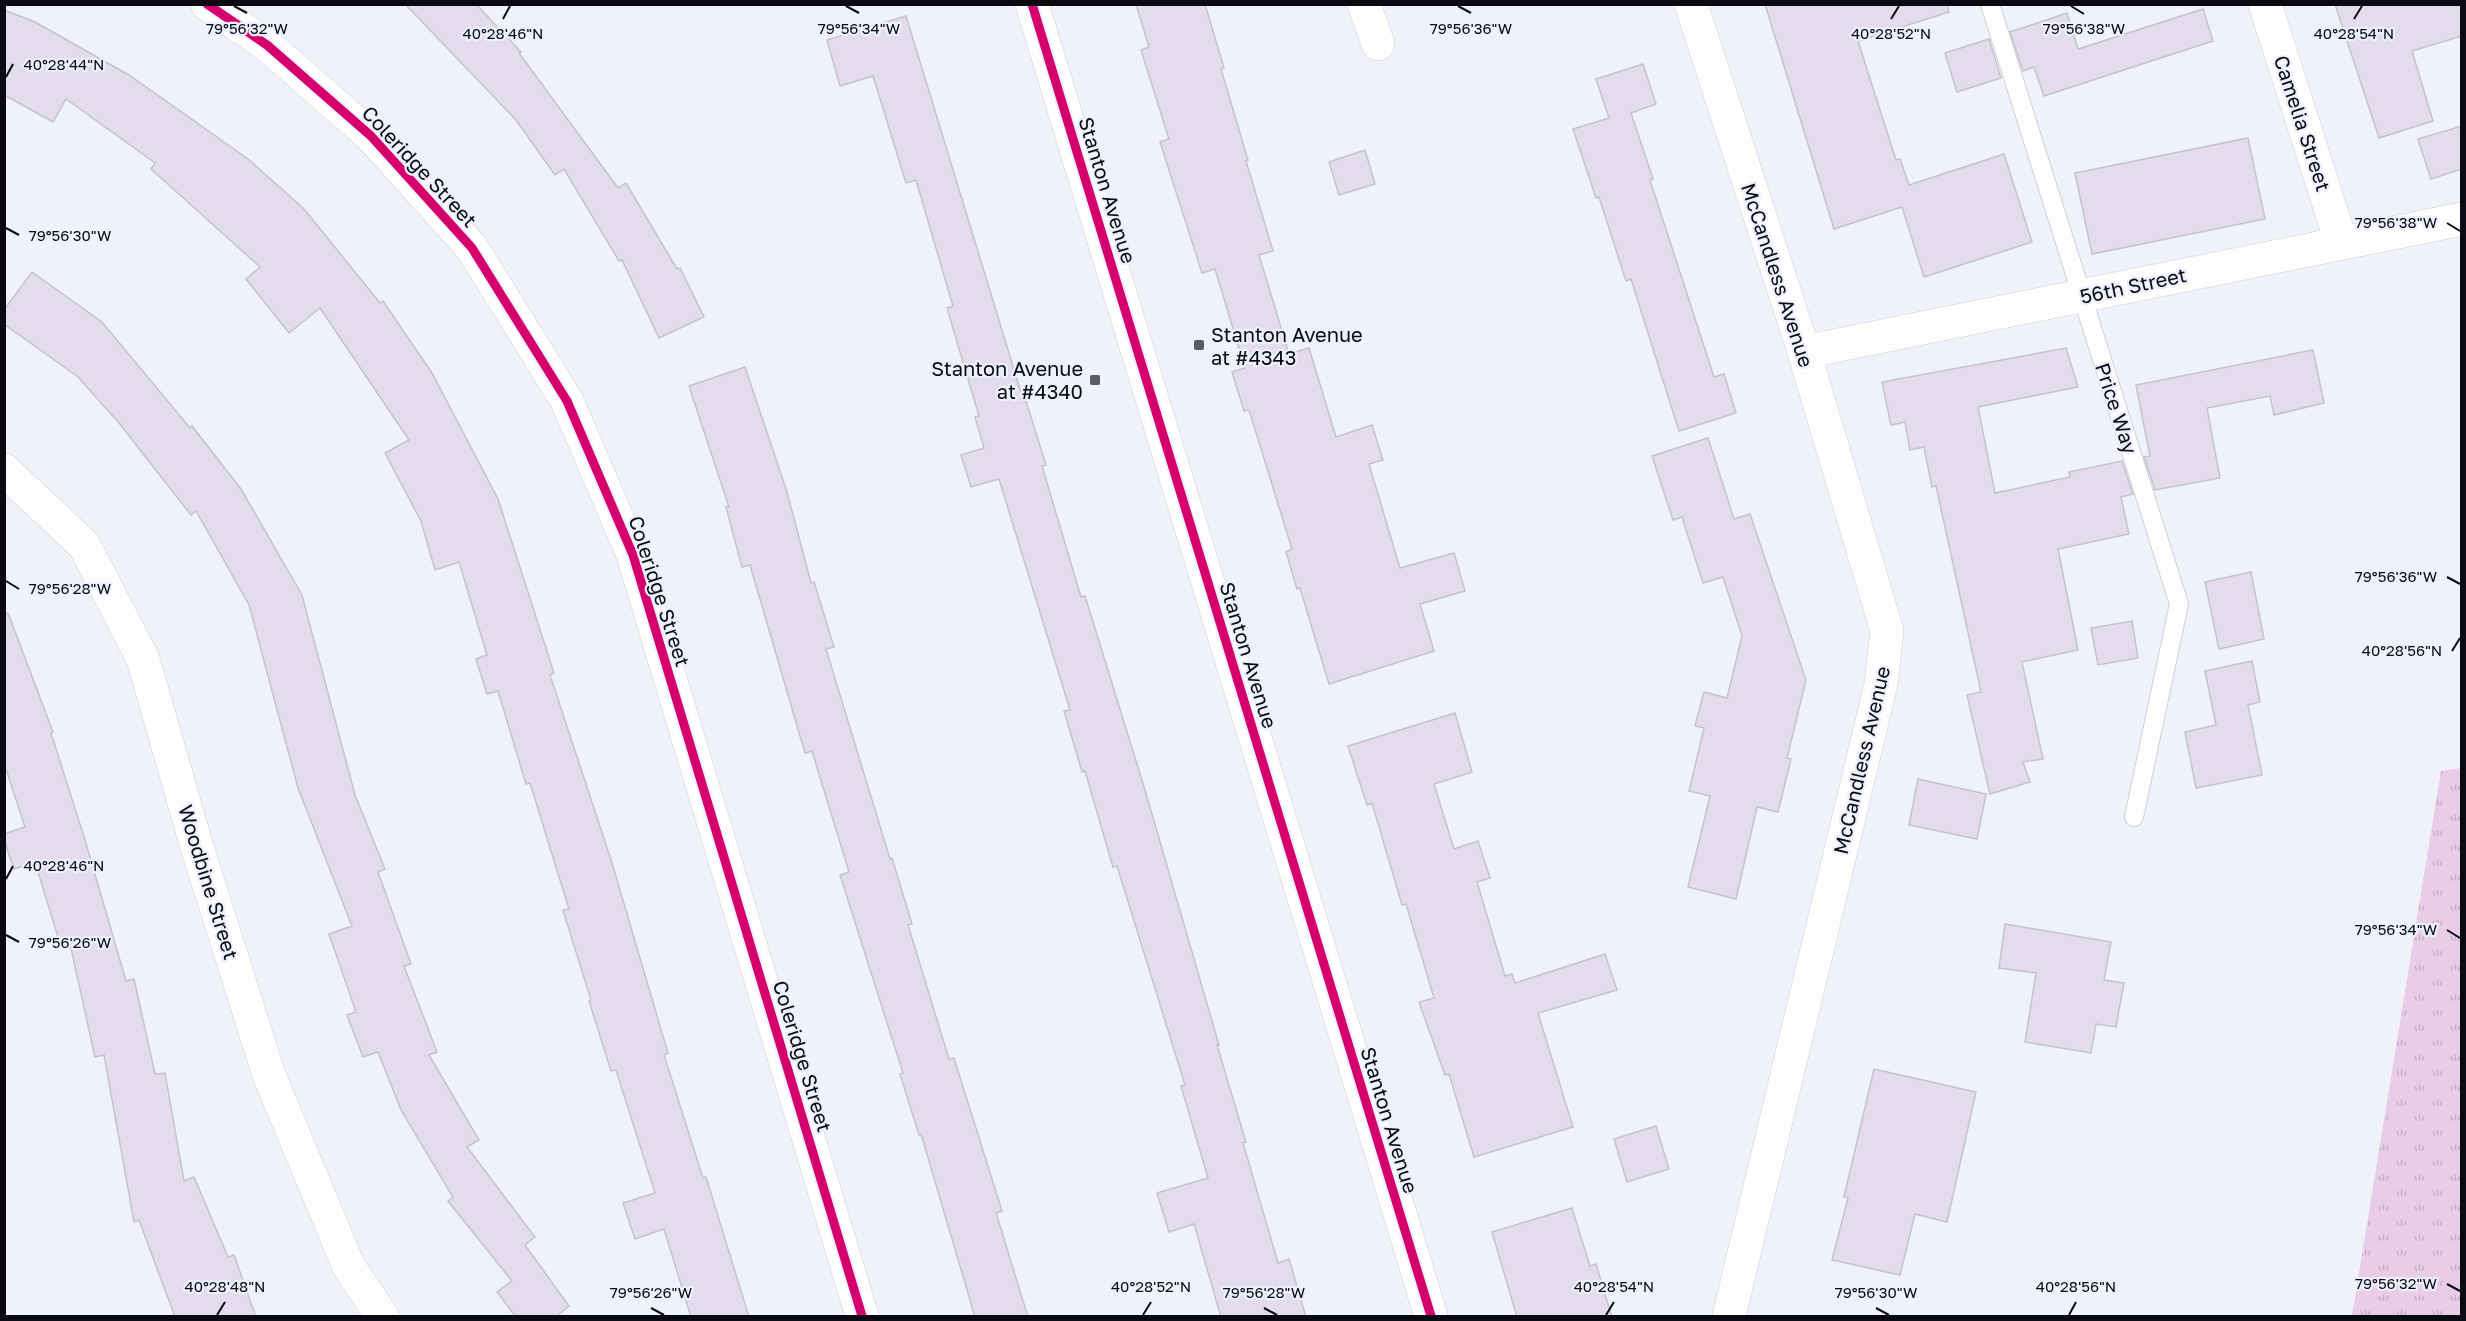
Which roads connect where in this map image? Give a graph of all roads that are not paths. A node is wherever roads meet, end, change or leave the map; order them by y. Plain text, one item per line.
1 (207, 4) edge
2 (1032, 4) edge
3 (1364, 4) edge
4 (1691, 4) edge
5 (1990, 4) edge
6 (2265, 4) edge
7 (1378, 44) dead end
8 (2462, 219) edge
9 (2341, 242) junction
10 (2081, 295) junction
11 (1804, 352) junction
12 (4, 470) edge
13 (2134, 817) dead end
14 (382, 1317) edge
15 (862, 1317) edge
16 (1431, 1317) edge
17 (1729, 1317) edge

1 - 15 street, Coleridge Street
2 - 16 street, Stanton Avenue
3 - 7 street
4 - 11 street, McCandless Avenue
5 - 10 lane, Price Way
6 - 9 street, Camelia Street
8 - 9 street, 56th Street
9 - 10 street, 56th Street
10 - 11 street, 56th Street
10 - 13 lane, Price Way
11 - 17 street, McCandless Avenue
12 - 14 street, Woodbine Street

